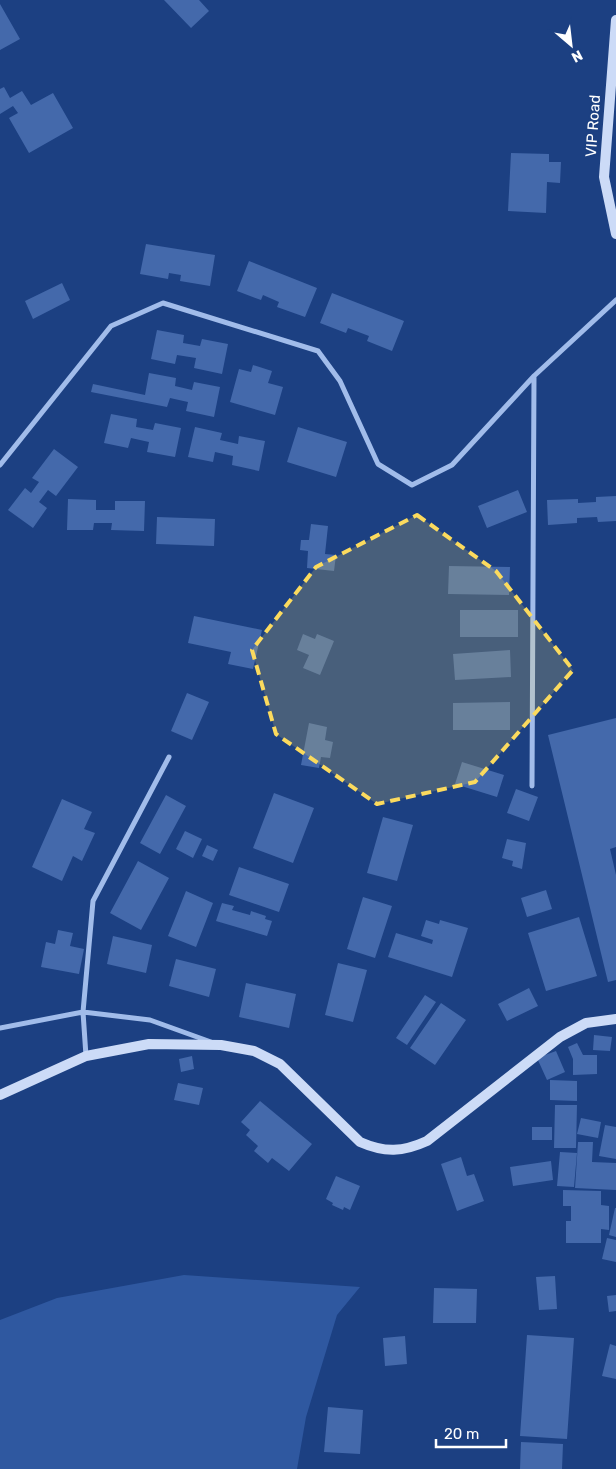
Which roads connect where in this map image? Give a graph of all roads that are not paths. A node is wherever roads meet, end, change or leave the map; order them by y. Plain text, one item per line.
1 (616, 20) edge
2 (616, 234) edge
3 (616, 300) edge
4 (534, 376) junction
5 (0, 465) edge
6 (169, 757) dead end
7 (532, 786) dead end
8 (83, 1012) junction
9 (616, 1019) edge
10 (0, 1028) edge
11 (220, 1045) junction
12 (86, 1056) junction
13 (0, 1095) edge

1 - 2 main road, VIP Road
3 - 4 street
4 - 5 street
4 - 7 street
6 - 8 street
8 - 10 street
8 - 11 street
8 - 12 street
9 - 11 main road
11 - 12 main road
12 - 13 main road

